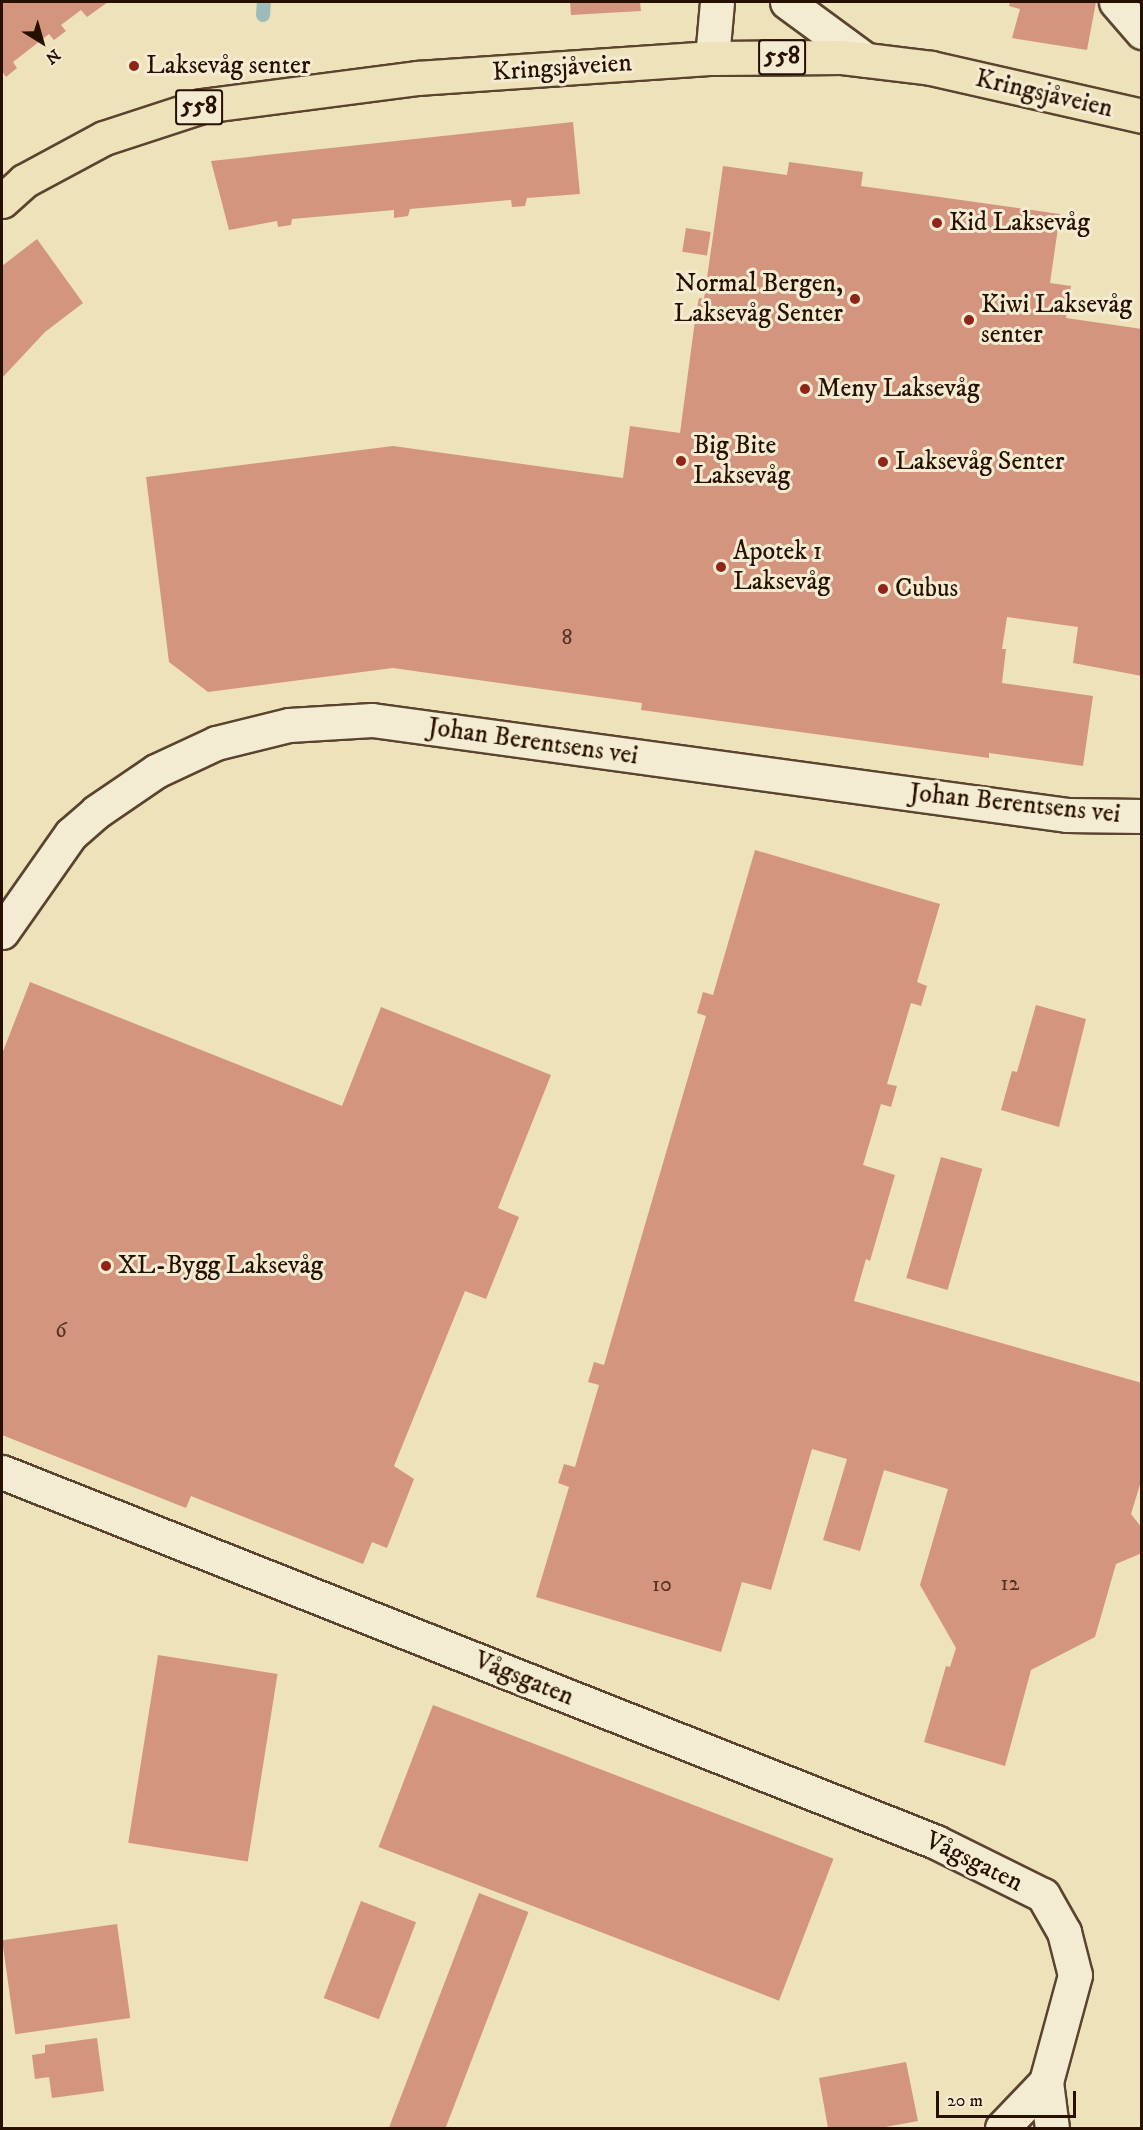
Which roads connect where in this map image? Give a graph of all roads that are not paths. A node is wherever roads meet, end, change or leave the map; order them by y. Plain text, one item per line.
1 (717, 2) edge
2 (787, 2) edge
3 (1116, 2) edge
4 (1142, 32) edge
5 (712, 58) junction
6 (866, 60) junction
7 (1142, 116) edge
8 (2, 201) edge
9 (1142, 816) edge
10 (2, 932) edge
11 (2, 1472) edge
12 (1046, 2082) junction
13 (1002, 2128) edge
14 (1052, 2128) edge

1 - 5 street
2 - 6 street
3 - 4 street
5 - 6 main road, Kringsjåveien / 558
5 - 8 main road, Kringsjåveien / 558
6 - 7 main road, Kringsjåveien / 558
9 - 10 street, Johan Berentsens vei
11 - 12 street, Vågsgaten
12 - 13 street
12 - 14 street

